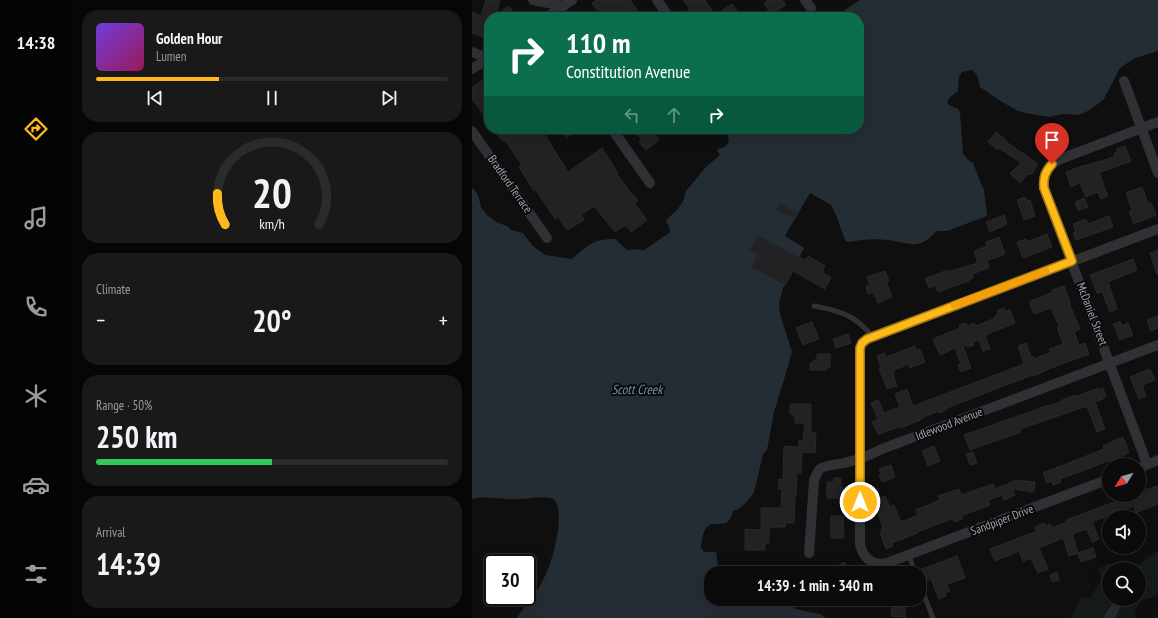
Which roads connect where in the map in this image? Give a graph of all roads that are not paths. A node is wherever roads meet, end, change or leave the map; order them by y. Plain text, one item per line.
1 (533, 0) edge
2 (572, 0) edge
3 (657, 0) edge
4 (563, 6) junction
5 (555, 12) edge
6 (665, 12) edge
7 (472, 52) edge
8 (484, 56) edge
9 (484, 61) edge
10 (472, 70) edge
11 (1124, 81) dead end
12 (1158, 122) edge
13 (1142, 128) junction
14 (472, 130) edge
15 (616, 134) edge
16 (1158, 173) edge
17 (650, 183) dead end
18 (1158, 229) edge
19 (547, 238) dead end
20 (1072, 261) junction
21 (814, 306) dead end
22 (873, 337) junction
23 (1158, 345) edge
24 (1111, 363) junction
25 (1141, 458) edge
26 (860, 459) junction
27 (1158, 460) edge
28 (1146, 465) edge
29 (1102, 482) edge
30 (808, 553) dead end
31 (908, 555) junction
32 (913, 566) edge
33 (926, 600) edge
34 (933, 618) edge

1 - 4 street
2 - 4 street
3 - 6 street
4 - 5 street
7 - 8 street
9 - 10 street
11 - 13 street
12 - 13 street
13 - 16 street
13 - 20 street, McDaniel Street
14 - 19 street, Bradford Terrace
15 - 17 street
18 - 20 street
20 - 22 street
20 - 24 street, McDaniel Street
21 - 22 lane
22 - 26 street
23 - 24 street, Idlewood Avenue
24 - 25 street, McDaniel Street
24 - 26 street, Idlewood Avenue
26 - 30 street, Idlewood Avenue
26 - 31 street, Sandpiper Drive
27 - 28 street
29 - 31 street, Sandpiper Drive
31 - 32 lane
33 - 34 lane

